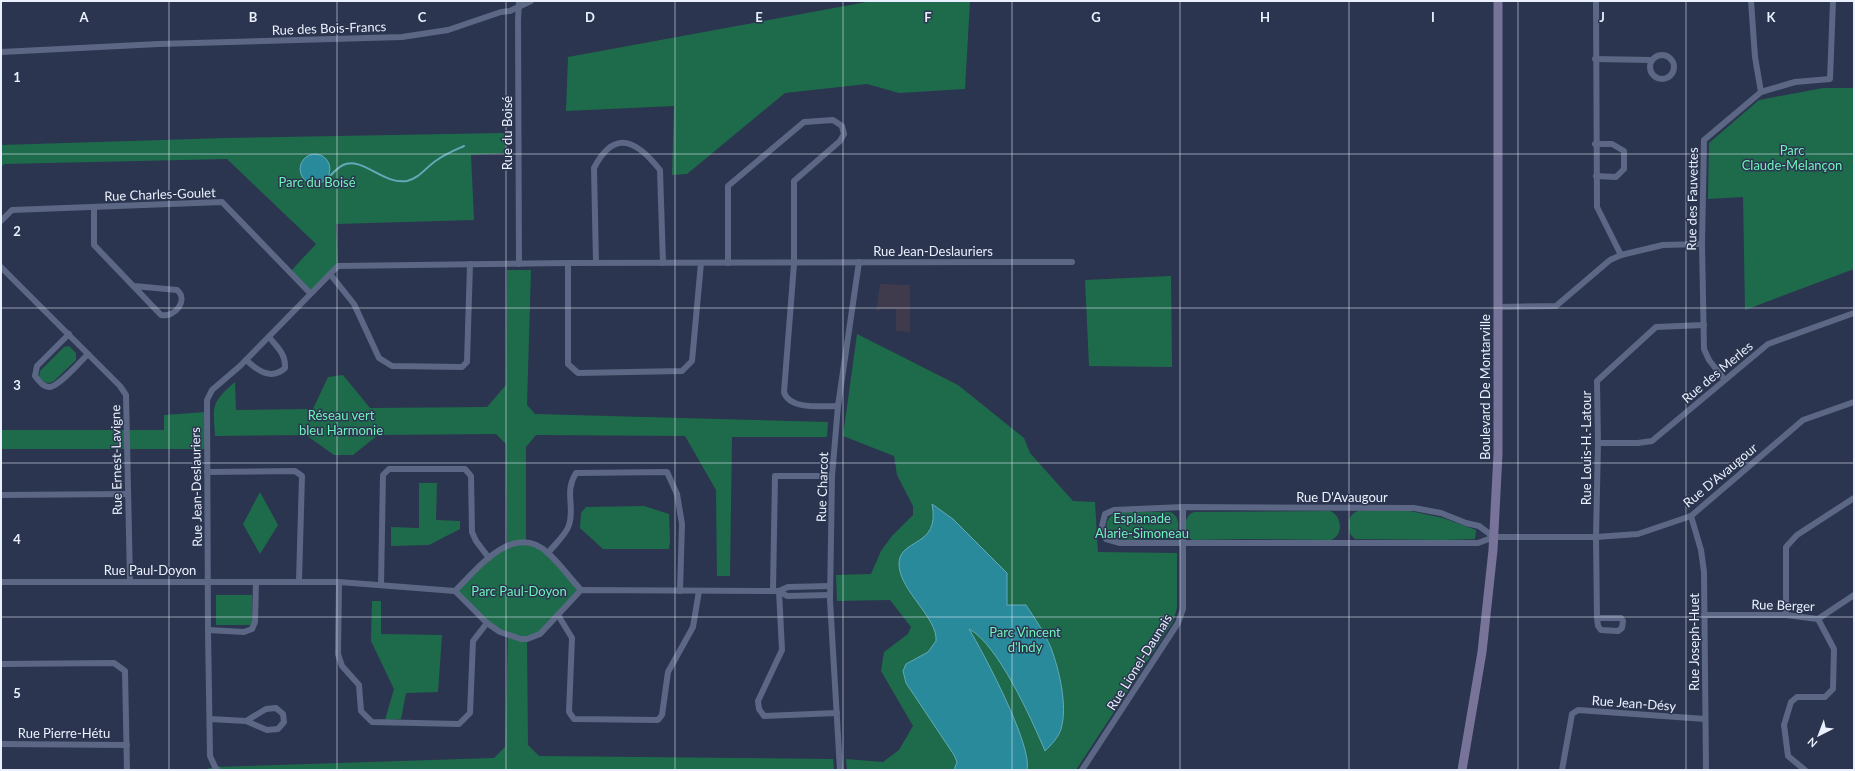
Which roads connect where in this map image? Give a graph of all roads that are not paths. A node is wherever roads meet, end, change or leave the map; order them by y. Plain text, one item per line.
1 (531, 1) edge
2 (1498, 1) edge
3 (1596, 1) edge
4 (1751, 1) edge
5 (1833, 1) edge
6 (519, 4) edge
7 (1, 52) edge
8 (1595, 59) junction
9 (1651, 60) junction
10 (1762, 92) junction
11 (1595, 144) junction
12 (1596, 176) junction
13 (94, 207) junction
14 (1, 221) edge
15 (1702, 244) junction
16 (1621, 255) junction
17 (859, 262) junction
18 (1072, 262) dead end
19 (568, 263) junction
20 (596, 263) junction
21 (663, 263) junction
22 (701, 263) junction
23 (728, 263) junction
24 (470, 264) junction
25 (519, 264) junction
26 (794, 264) junction
27 (1, 267) edge
28 (330, 274) junction
29 (134, 286) junction
30 (310, 293) junction
31 (1498, 307) junction
32 (1854, 313) edge
33 (1704, 326) junction
34 (69, 334) junction
35 (268, 337) junction
36 (88, 354) junction
37 (246, 360) junction
38 (1724, 379) junction
39 (1854, 402) edge
40 (838, 406) junction
41 (1598, 443) junction
42 (207, 472) junction
43 (832, 476) junction
44 (128, 494) junction
45 (1, 495) edge
46 (1854, 498) edge
47 (1183, 507) junction
48 (1691, 516) junction
49 (1494, 537) junction
50 (1596, 537) junction
51 (1183, 542) junction
52 (548, 553) junction
53 (489, 558) junction
54 (130, 581) junction
55 (208, 581) junction
56 (299, 581) junction
57 (1, 582) edge
58 (256, 582) junction
59 (339, 582) junction
60 (381, 584) junction
61 (830, 586) junction
62 (581, 590) junction
63 (455, 591) junction
64 (680, 591) junction
65 (699, 591) junction
66 (776, 591) junction
67 (830, 595) junction
68 (1854, 595) edge
69 (558, 615) junction
70 (1704, 615) junction
71 (1786, 616) junction
72 (1597, 618) dead end
73 (1818, 619) junction
74 (487, 623) junction
75 (208, 630) junction
76 (1, 664) edge
77 (837, 713) junction
78 (210, 719) junction
79 (1705, 719) junction
80 (246, 721) junction
81 (1, 744) edge
82 (127, 745) junction
83 (127, 770) edge
84 (218, 770) edge
85 (840, 770) edge
86 (1082, 770) edge
87 (1462, 770) edge
88 (1562, 770) edge
89 (1706, 770) edge
90 (1806, 770) edge

1 - 6 street, Rue des Bois-Francs
2 - 31 street, Boulevard De Montarville
3 - 8 street
4 - 10 street
5 - 10 street, Rue des Fauvettes
6 - 7 street, Rue des Bois-Francs
6 - 25 street, Rue du Boisé
8 - 9 street
8 - 11 street
9 - 9 street
10 - 15 street, Rue des Fauvettes
11 - 12 street
11 - 12 street
12 - 16 street
13 - 14 street, Rue Charles-Goulet
13 - 29 street
13 - 30 street, Rue Charles-Goulet
15 - 16 street
15 - 33 street, Rue des Fauvettes
16 - 31 street
17 - 18 street, Rue Jean-Deslauriers
17 - 26 street, Rue Jean-Deslauriers
17 - 40 street, Rue Charcot
19 - 20 street, Rue Jean-Deslauriers
19 - 22 street
19 - 25 street, Rue Jean-Deslauriers
20 - 21 street, Rue Jean-Deslauriers
20 - 21 street
21 - 22 street, Rue Jean-Deslauriers
22 - 23 street, Rue Jean-Deslauriers
23 - 26 street, Rue Jean-Deslauriers
23 - 26 street
24 - 25 street, Rue Jean-Deslauriers
24 - 28 street, Rue Jean-Deslauriers
24 - 28 street
26 - 40 street
27 - 34 street, Rue Ernest-Lavigne
28 - 30 street, Rue Jean-Deslauriers
29 - 29 street
30 - 35 street, Rue Jean-Deslauriers
31 - 49 street, Boulevard De Montarville
32 - 38 street, Rue des Merles
33 - 38 street, Rue des Fauvettes
33 - 41 street, Rue Louis-H.-Latour
34 - 36 street, Rue Ernest-Lavigne
34 - 36 street
35 - 37 street, Rue Jean-Deslauriers
35 - 37 street
36 - 44 street, Rue Ernest-Lavigne
37 - 42 street, Rue Jean-Deslauriers
38 - 41 street, Rue des Merles
39 - 48 street, Rue D'Avaugour
40 - 43 street, Rue Charcot
41 - 50 street, Rue Louis-H.-Latour
42 - 55 street, Rue Jean-Deslauriers
42 - 56 street
43 - 61 street, Rue Charcot
43 - 66 street
44 - 45 street
44 - 54 street, Rue Ernest-Lavigne
46 - 71 street
47 - 49 street, Rue D'Avaugour
47 - 51 street, Rue Lionel-Daunais
47 - 51 street, Rue D'Avaugour
48 - 50 street, Rue D'Avaugour
48 - 70 street, Rue Joseph-Huet
49 - 50 street, Rue D'Avaugour
49 - 51 street, Rue D'Avaugour
49 - 87 street, Boulevard De Montarville
50 - 72 street, Rue Louis-H.-Latour
51 - 86 street, Rue Lionel-Daunais
52 - 53 street
52 - 62 street
52 - 64 street
53 - 60 street
53 - 63 street
54 - 55 street, Rue Paul-Doyon
54 - 57 street, Rue Paul-Doyon
55 - 58 street, Rue Paul-Doyon
55 - 75 street, Rue Jean-Deslauriers
56 - 58 street, Rue Paul-Doyon
56 - 59 street, Rue Paul-Doyon
58 - 75 street
59 - 60 street, Rue Paul-Doyon
59 - 74 street
60 - 63 street, Rue Paul-Doyon
61 - 66 street
61 - 67 street, Rue Charcot
62 - 64 street
62 - 69 street
63 - 74 street
64 - 65 street
65 - 66 street
65 - 69 street
66 - 67 street
66 - 77 street
67 - 77 street, Rue Charcot
68 - 73 street, Rue Berger
69 - 74 street
70 - 71 street, Rue Berger
70 - 79 street, Rue Joseph-Huet
71 - 73 street, Rue Berger
73 - 90 street
75 - 78 street, Rue Jean-Deslauriers
76 - 82 street
77 - 85 street, Rue Charcot
78 - 80 street
78 - 84 street, Rue Jean-Deslauriers
79 - 88 street, Rue Jean-Désy
79 - 89 street, Rue Joseph-Huet
80 - 80 street
81 - 82 street, Rue Pierre-Hétu
82 - 83 street

